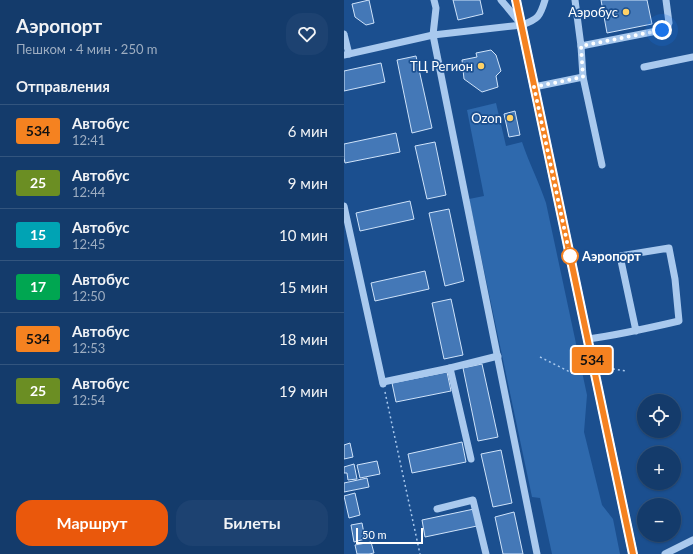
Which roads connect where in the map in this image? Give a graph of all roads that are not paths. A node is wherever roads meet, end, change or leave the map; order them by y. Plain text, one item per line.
1 (434, 0) edge
2 (501, 0) edge
3 (516, 0) edge
4 (545, 0) edge
5 (575, 0) edge
6 (666, 0) edge
7 (522, 25) junction
8 (344, 34) edge
9 (433, 35) junction
10 (581, 46) junction
11 (346, 54) edge
12 (693, 57) edge
13 (644, 67) dead end
14 (583, 77) junction
15 (534, 87) junction
16 (602, 164) dead end
17 (344, 206) edge
18 (636, 331) junction
19 (588, 339) junction
20 (498, 356) junction
21 (450, 368) junction
22 (471, 459) dead end
23 (437, 509) dead end
24 (693, 540) edge
25 (486, 554) edge
26 (538, 554) edge
27 (633, 554) edge
28 (665, 554) edge

1 - 9 street
2 - 7 street
3 - 7 main road
4 - 7 street
5 - 10 street
6 - 10 street
7 - 9 street
7 - 15 main road
8 - 11 street
9 - 11 street
9 - 20 street
10 - 14 street
12 - 13 street
14 - 15 street
14 - 16 street
15 - 19 main road
17 - 21 street
18 - 18 street
18 - 19 street
19 - 27 main road
20 - 21 street
20 - 26 street
21 - 22 street
23 - 25 street
24 - 28 street

